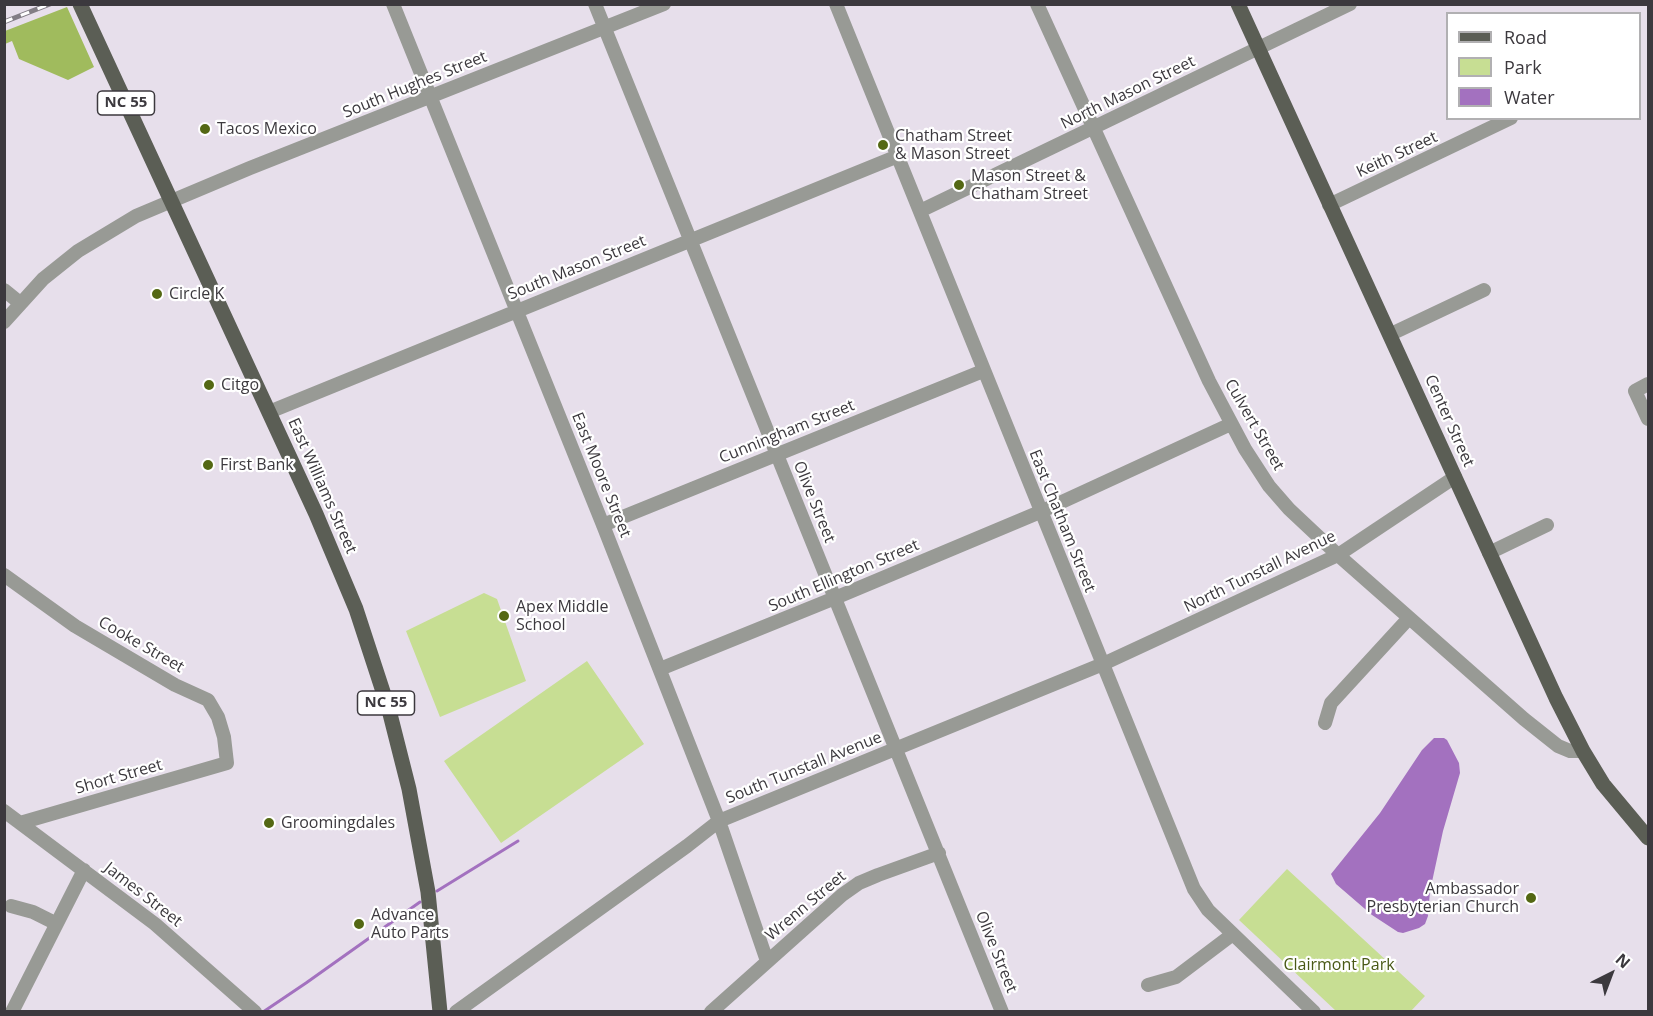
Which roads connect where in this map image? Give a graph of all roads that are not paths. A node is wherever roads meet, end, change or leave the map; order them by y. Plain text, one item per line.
1 (80, 4) edge
2 (393, 4) edge
3 (595, 4) edge
4 (664, 4) edge
5 (836, 4) edge
6 (1037, 4) edge
7 (1238, 4) edge
8 (1350, 4) edge
9 (604, 28) junction
10 (1258, 49) junction
11 (430, 97) junction
12 (1507, 120) edge
13 (1094, 128) junction
14 (897, 156) junction
15 (171, 201) junction
16 (1329, 205) junction
17 (920, 211) junction
18 (690, 239) junction
19 (4, 290) edge
20 (1484, 290) dead end
21 (20, 303) junction
22 (517, 310) junction
23 (4, 322) edge
24 (1391, 334) junction
25 (983, 371) junction
26 (1648, 384) edge
27 (269, 412) junction
28 (1648, 419) edge
29 (1231, 424) junction
30 (776, 454) junction
31 (1455, 477) junction
32 (1040, 512) junction
33 (603, 525) junction
34 (1547, 525) dead end
35 (1489, 553) junction
36 (1338, 555) junction
37 (4, 575) edge
38 (835, 598) junction
39 (1409, 618) junction
40 (1103, 664) junction
41 (660, 669) junction
42 (1325, 723) dead end
43 (896, 748) junction
44 (1582, 751) junction
45 (227, 763) joint
46 (4, 811) edge
47 (719, 820) junction
48 (21, 823) junction
49 (1648, 838) edge
50 (939, 853) junction
51 (84, 870) junction
52 (11, 906) dead end
53 (56, 923) junction
54 (1233, 934) junction
55 (767, 961) junction
56 (1148, 985) dead end
57 (12, 1011) edge
58 (255, 1011) edge
59 (440, 1011) edge
60 (456, 1011) edge
61 (711, 1011) edge
62 (1002, 1011) edge
63 (1314, 1011) edge

1 - 15 main road, East Williams Street / NC 55
2 - 11 street, East Moore Street
3 - 9 street, Olive Street
4 - 9 street, South Hughes Street
5 - 14 street, East Chatham Street
6 - 13 street, Culvert Street
7 - 10 main road, Center Street
8 - 10 street, North Mason Street
9 - 11 street, South Hughes Street
9 - 18 street, Olive Street
10 - 13 street, North Mason Street
10 - 16 main road, Center Street
11 - 15 street, South Hughes Street
11 - 22 street, East Moore Street
12 - 16 street, Keith Street
13 - 17 street, North Mason Street
13 - 29 street, Culvert Street
14 - 17 street, East Chatham Street
14 - 18 street, South Mason Street
15 - 21 street, South Hughes Street
15 - 27 main road, East Williams Street / NC 55
16 - 24 main road, Center Street
17 - 25 street, East Chatham Street
18 - 22 street, South Mason Street
18 - 30 street, Olive Street
19 - 21 street
20 - 24 street
21 - 23 street, South Hughes Street
22 - 27 street, South Mason Street
22 - 33 street, East Moore Street
24 - 31 main road, Center Street
25 - 30 street, Cunningham Street
25 - 32 street, East Chatham Street
26 - 28 street
27 - 59 main road, East Williams Street / NC 55
29 - 32 street, South Ellington Street
29 - 36 street, Culvert Street
30 - 33 street, Cunningham Street
30 - 38 street, Olive Street
31 - 35 main road, Center Street
31 - 36 street, North Tunstall Avenue
32 - 38 street, South Ellington Street
32 - 40 street, East Chatham Street
33 - 41 street, East Moore Street
34 - 35 street
35 - 44 main road, Center Street
36 - 39 street, Culvert Street
36 - 40 street, North Tunstall Avenue
37 - 45 street, Cooke Street
38 - 41 street, South Ellington Street
38 - 43 street, Olive Street
39 - 42 street
39 - 44 street, Culvert Street
40 - 43 street, South Tunstall Avenue
40 - 54 street, East Chatham Street
41 - 47 street, East Moore Street
43 - 47 street, South Tunstall Avenue
43 - 50 street, Olive Street
44 - 49 main road, Center Street
45 - 48 street, Short Street
46 - 48 street, James Street
47 - 55 street, East Moore Street
47 - 60 street, South Tunstall Avenue
48 - 51 street, James Street
50 - 55 street, Wrenn Street
50 - 62 street, Olive Street
51 - 53 street
51 - 58 street, James Street
52 - 53 street
53 - 57 street
54 - 56 street
54 - 63 street, East Chatham Street
55 - 61 street, Wrenn Street

